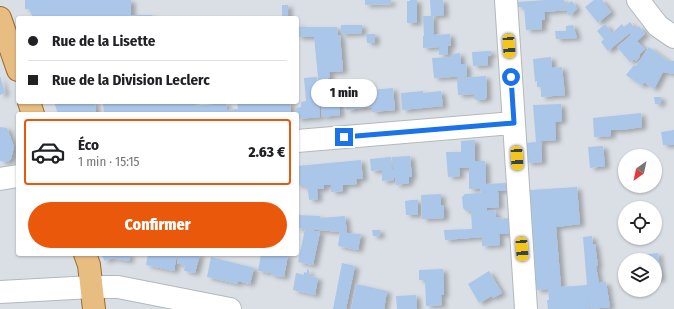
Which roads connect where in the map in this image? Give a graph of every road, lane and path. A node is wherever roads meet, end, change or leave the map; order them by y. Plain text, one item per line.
1 (506, 0) edge
2 (638, 0) edge
3 (0, 18) edge
4 (674, 38) edge
5 (16, 64) edge
6 (514, 123) junction
7 (299, 141) edge
8 (16, 176) edge
9 (0, 179) edge
10 (86, 256) edge
11 (92, 287) junction
12 (0, 292) edge
13 (94, 309) edge
14 (230, 309) edge
15 (526, 309) edge

1 - 6 street
2 - 4 street
3 - 5 main road
6 - 7 street
6 - 15 street
8 - 9 street
10 - 11 main road
11 - 12 street
11 - 13 main road
11 - 14 street

